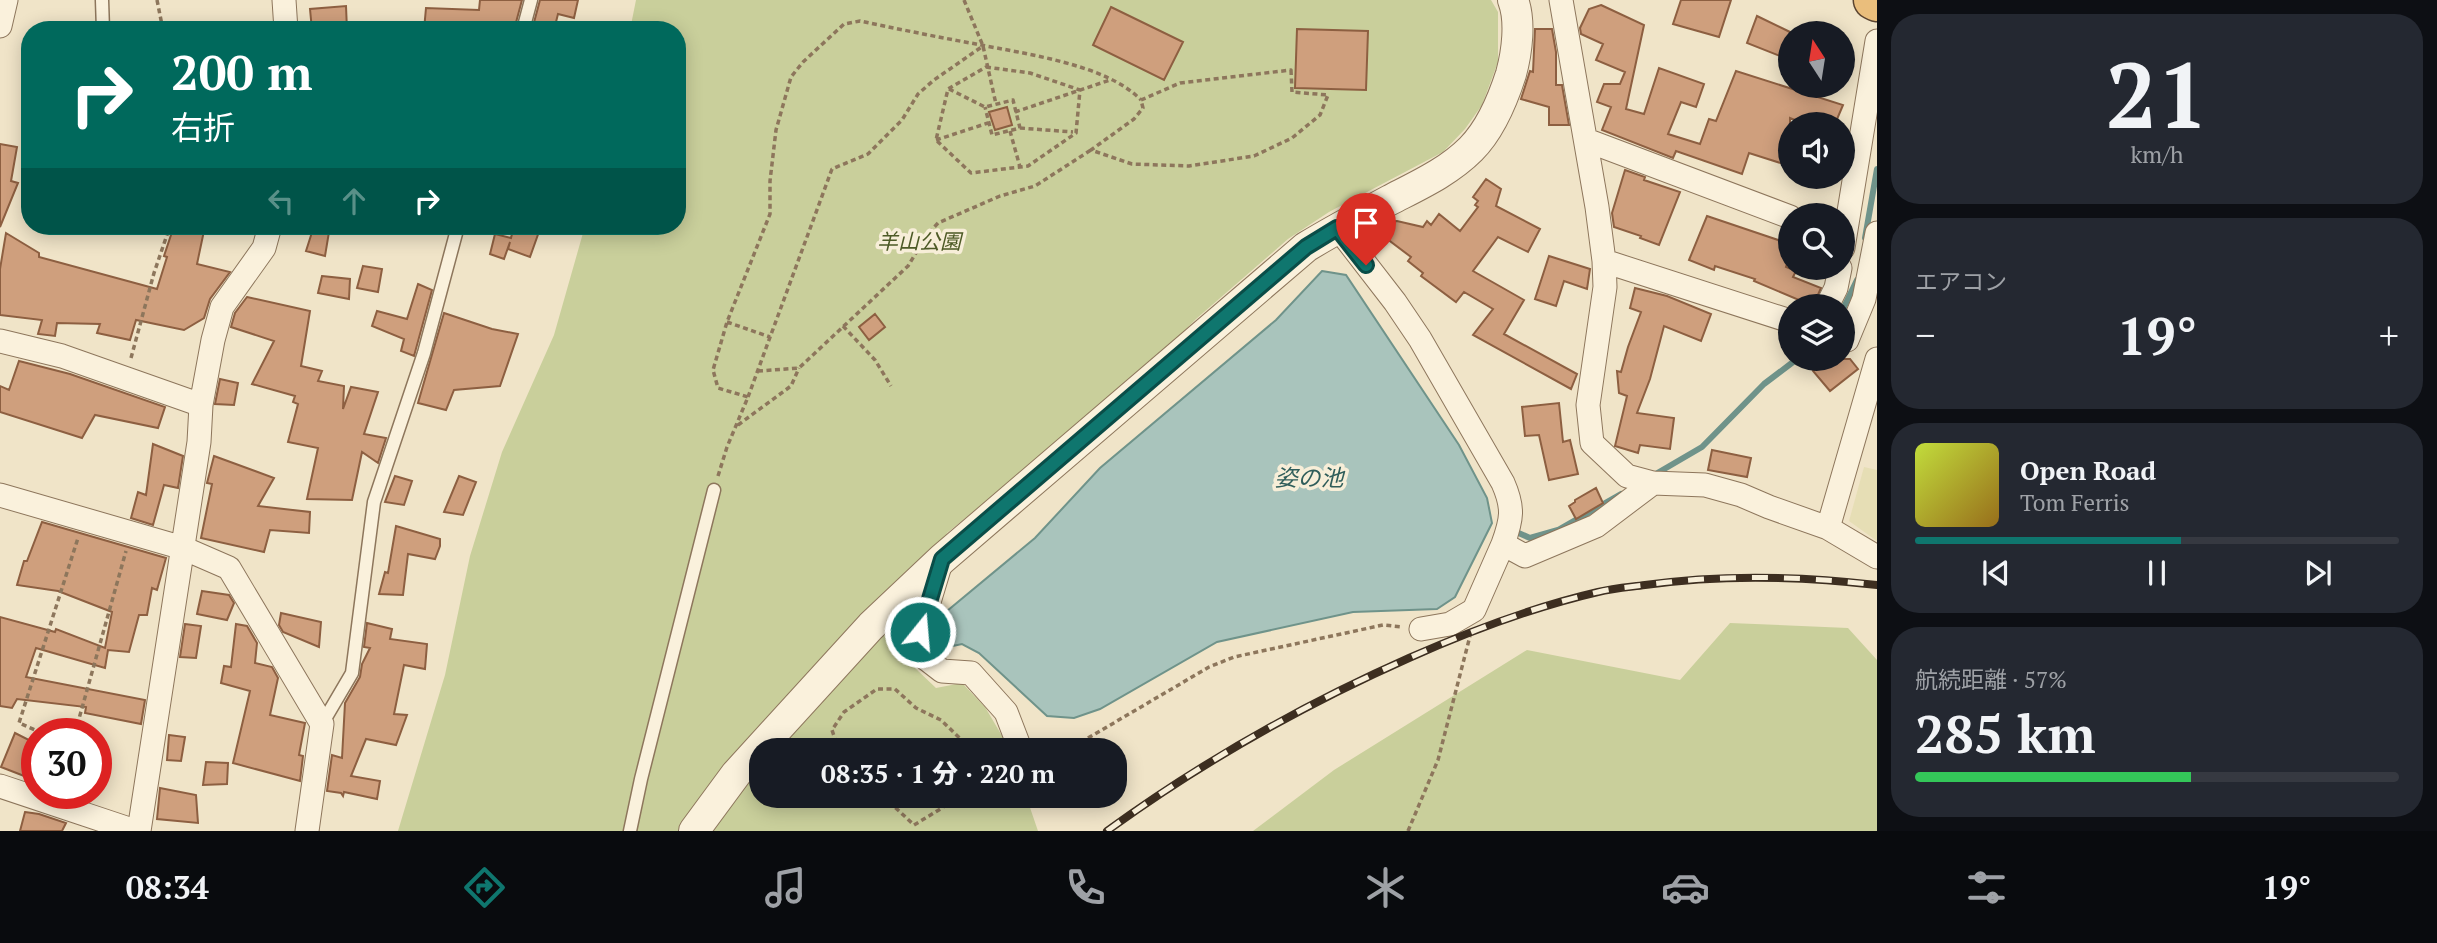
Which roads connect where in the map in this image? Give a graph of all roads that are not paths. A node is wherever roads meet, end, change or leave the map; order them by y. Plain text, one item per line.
1 (7, 0) edge
2 (102, 0) edge
3 (284, 0) edge
4 (531, 0) edge
5 (1513, 0) edge
6 (1561, 0) edge
7 (0, 1) edge
8 (103, 21) edge
9 (285, 21) edge
10 (525, 21) edge
11 (0, 26) edge
12 (1877, 41) edge
13 (1586, 140) junction
14 (1849, 203) edge
15 (1778, 212) edge
16 (1337, 228) junction
17 (1877, 233) edge
18 (268, 235) edge
19 (456, 235) edge
20 (1604, 261) junction
21 (1778, 317) edge
22 (1855, 318) edge
23 (0, 341) edge
24 (1855, 342) edge
25 (1877, 350) edge
26 (1877, 359) edge
27 (201, 405) junction
28 (1653, 482) junction
29 (714, 490) road end
30 (0, 495) edge
31 (1829, 528) junction
32 (1503, 544) junction
33 (183, 548) junction
34 (1877, 557) edge
35 (942, 559) junction
36 (1421, 629) road end
37 (322, 724) junction
38 (1018, 738) edge
39 (0, 786) edge
40 (137, 831) edge
41 (307, 831) edge
42 (630, 831) edge
43 (694, 831) edge

1 - 7 street
1 - 11 street
2 - 8 lane
3 - 9 street
4 - 10 lane
5 - 16 street
6 - 13 street
12 - 14 street
13 - 15 street
13 - 20 street
16 - 32 street
16 - 35 street
17 - 22 street
18 - 27 street
19 - 37 lane
20 - 21 street
20 - 28 street
23 - 27 street
24 - 25 street
26 - 31 street
27 - 33 street
28 - 31 street
28 - 32 street
29 - 42 lane
30 - 33 street
31 - 34 street
32 - 36 street
33 - 37 street
33 - 40 street
35 - 38 street
35 - 43 street
37 - 41 street
39 - 40 street

